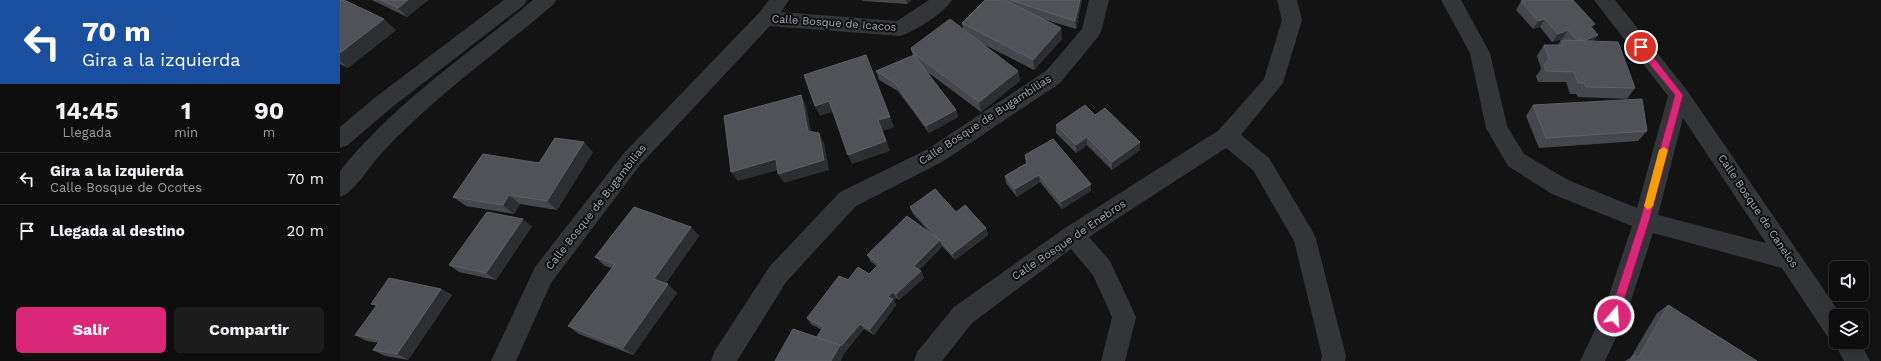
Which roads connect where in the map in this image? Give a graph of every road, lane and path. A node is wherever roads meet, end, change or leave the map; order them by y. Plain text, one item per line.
1 (516, 0) edge
2 (546, 0) edge
3 (779, 0) edge
4 (942, 0) edge
5 (1099, 0) edge
6 (1286, 0) edge
7 (1451, 0) edge
8 (1604, 0) edge
9 (766, 18) junction
10 (1679, 95) junction
11 (1227, 136) junction
12 (340, 139) edge
13 (340, 188) edge
14 (1644, 221) junction
15 (1073, 234) junction
16 (1791, 260) junction
17 (1829, 317) edge
18 (1850, 349) edge
19 (503, 361) edge
20 (722, 361) edge
21 (926, 361) edge
22 (1113, 361) edge
23 (1333, 361) edge
24 (1592, 361) edge
25 (1858, 361) edge

1 - 12 street
2 - 13 street
3 - 9 street, Calle Bosque de Bugambilias
4 - 9 street, Calle Bosque de Icacos
5 - 20 street, Calle Bosque de Bugambilias
6 - 11 street
7 - 14 street
8 - 10 street, Calle Bosque de Canelos
9 - 19 street, Calle Bosque de Bugambilias
10 - 14 street
10 - 16 street, Calle Bosque de Canelos
11 - 15 street, Calle Bosque de Enebros
11 - 23 street
14 - 16 street
14 - 24 street
15 - 21 street, Calle Bosque de Enebros
15 - 22 street
16 - 17 street, Calle Bosque de Canelos
18 - 25 street

